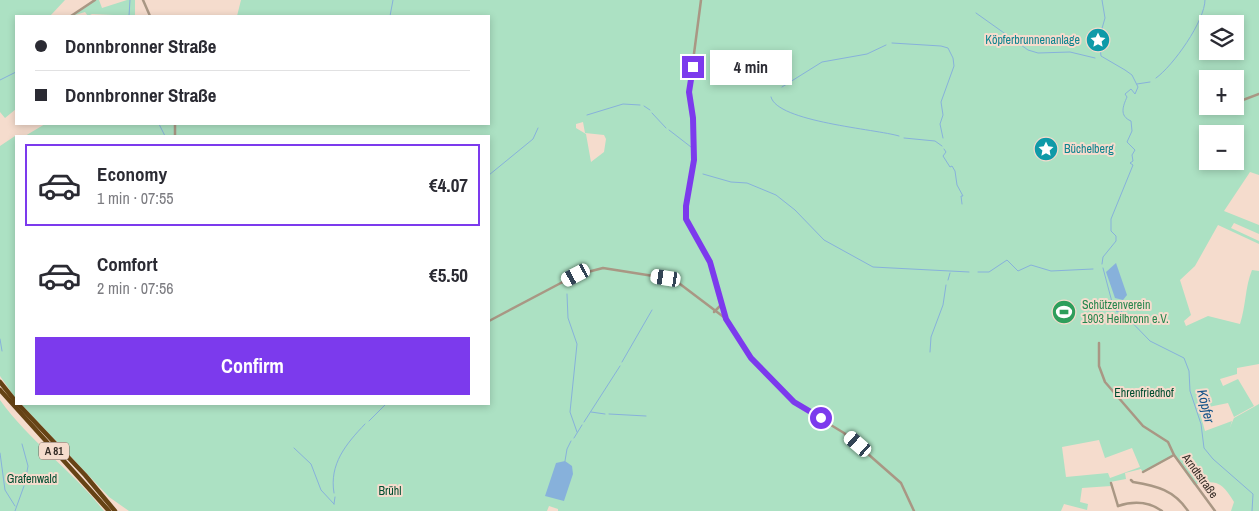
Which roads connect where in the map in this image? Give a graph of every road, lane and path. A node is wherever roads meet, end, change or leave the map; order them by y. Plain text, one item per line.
1 (95, 0) edge
2 (143, 0) edge
3 (701, 0) edge
4 (73, 15) edge
5 (150, 15) edge
6 (1259, 94) edge
7 (1244, 100) edge
8 (721, 305) junction
9 (714, 312) junction
10 (726, 319) junction
11 (490, 320) edge
12 (1099, 343) dead end
13 (0, 382) edge
14 (0, 390) edge
15 (15, 401) edge
16 (19, 405) edge
17 (1174, 455) junction
18 (1143, 472) dead end
19 (1131, 480) dead end
20 (1111, 482) dead end
21 (101, 494) junction
22 (112, 500) dead end
23 (1118, 506) junction
24 (109, 511) edge
25 (115, 511) edge
26 (914, 511) edge
27 (1114, 511) edge
28 (1162, 511) edge
29 (1188, 511) edge
30 (1216, 511) edge

1 - 4 street
2 - 5 street
3 - 8 street
6 - 7 street
8 - 9 street
8 - 10 street
9 - 10 street
9 - 11 street
10 - 26 street
12 - 17 street
13 - 15 highway, A 81
14 - 24 highway, A 81
16 - 21 highway, A 81
17 - 18 street, Arndtstraße
17 - 30 street, Arndtstraße
19 - 29 street
20 - 23 street
21 - 22 highway
21 - 25 highway, A 81
23 - 27 street
23 - 28 street

